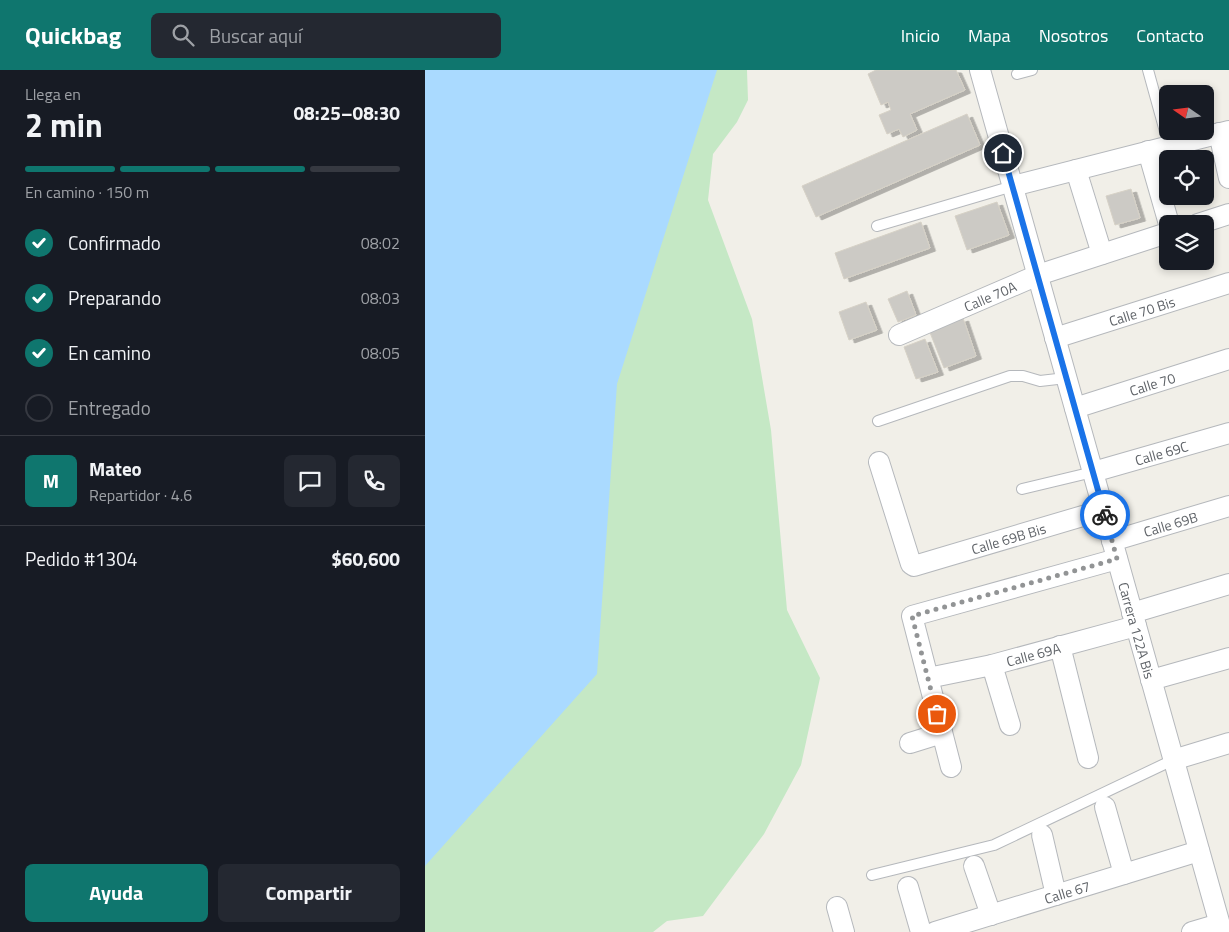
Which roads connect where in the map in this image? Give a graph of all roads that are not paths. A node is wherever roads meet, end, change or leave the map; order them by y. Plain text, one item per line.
1 (980, 70) edge
2 (1032, 70) edge
3 (1148, 70) edge
4 (1017, 74) dead end
5 (1224, 132) edge
6 (1169, 146) junction
7 (1148, 152) junction
8 (1076, 170) junction
9 (1229, 178) edge
10 (1013, 186) junction
11 (1229, 214) edge
12 (1166, 215) edge
13 (1214, 219) edge
14 (877, 226) dead end
15 (1159, 236) edge
16 (1102, 254) junction
17 (1038, 275) junction
18 (1229, 283) edge
19 (899, 335) dead end
20 (1055, 338) junction
21 (1229, 359) edge
22 (1066, 378) junction
23 (1075, 408) junction
24 (878, 421) dead end
25 (1229, 432) edge
26 (879, 462) dead end
27 (1093, 472) junction
28 (1022, 489) dead end
29 (1229, 506) edge
30 (1103, 510) junction
31 (1115, 550) junction
32 (1229, 584) edge
33 (1134, 620) junction
34 (1060, 646) junction
35 (1229, 658) edge
36 (991, 664) junction
37 (928, 678) junction
38 (1151, 680) junction
39 (1009, 725) dead end
40 (942, 733) junction
41 (1229, 742) edge
42 (910, 743) dead end
43 (1088, 758) dead end
44 (1173, 760) junction
45 (951, 767) dead end
46 (1105, 807) dead end
47 (1042, 835) dead end
48 (1199, 851) junction
49 (974, 866) dead end
50 (1124, 874) junction
51 (872, 875) dead end
52 (908, 886) dead end
53 (1056, 895) junction
54 (837, 907) dead end
55 (991, 915) junction
56 (1221, 928) edge
57 (844, 932) edge
58 (921, 932) edge
59 (935, 932) edge
60 (1192, 932) edge

1 - 10 street, Carrera 122A Bis
2 - 4 lane
3 - 6 lane
5 - 6 street
5 - 9 street
6 - 7 street
7 - 8 street
7 - 12 street
8 - 10 street
8 - 16 street
10 - 14 lane
10 - 17 street, Carrera 122A Bis
11 - 13 street
15 - 16 street, Calle 70A
16 - 17 street, Calle 70A
17 - 19 street, Calle 70A
17 - 20 street, Carrera 122A Bis
18 - 20 street, Calle 70 Bis
20 - 22 street, Carrera 122A Bis
21 - 23 street, Calle 70
22 - 23 street, Carrera 122A Bis
22 - 24 lane
23 - 27 street, Carrera 122A Bis
25 - 27 street, Calle 69C
26 - 30 street, Calle 69B Bis
27 - 28 lane
27 - 30 street, Carrera 122A Bis
29 - 31 street, Calle 69B
30 - 31 street, Carrera 122A Bis
31 - 33 street, Carrera 122A Bis
31 - 37 street, Calle 69B
32 - 33 street, Calle 69A
33 - 34 street, Calle 69A
33 - 38 street, Carrera 122A Bis
34 - 36 street, Calle 69A
34 - 43 street
35 - 38 street
36 - 37 street, Calle 69A
36 - 39 street
37 - 40 street
38 - 44 street, Carrera 122A Bis
40 - 42 street
40 - 45 street
41 - 44 street
44 - 48 street, Carrera 122A Bis
44 - 51 lane
46 - 50 street
47 - 53 street
48 - 50 street, Calle 67
48 - 56 street, Carrera 122A Bis
49 - 55 street
50 - 53 street, Calle 67
52 - 58 street
53 - 55 street, Calle 67
54 - 57 street
55 - 59 street, Calle 67
56 - 60 street

